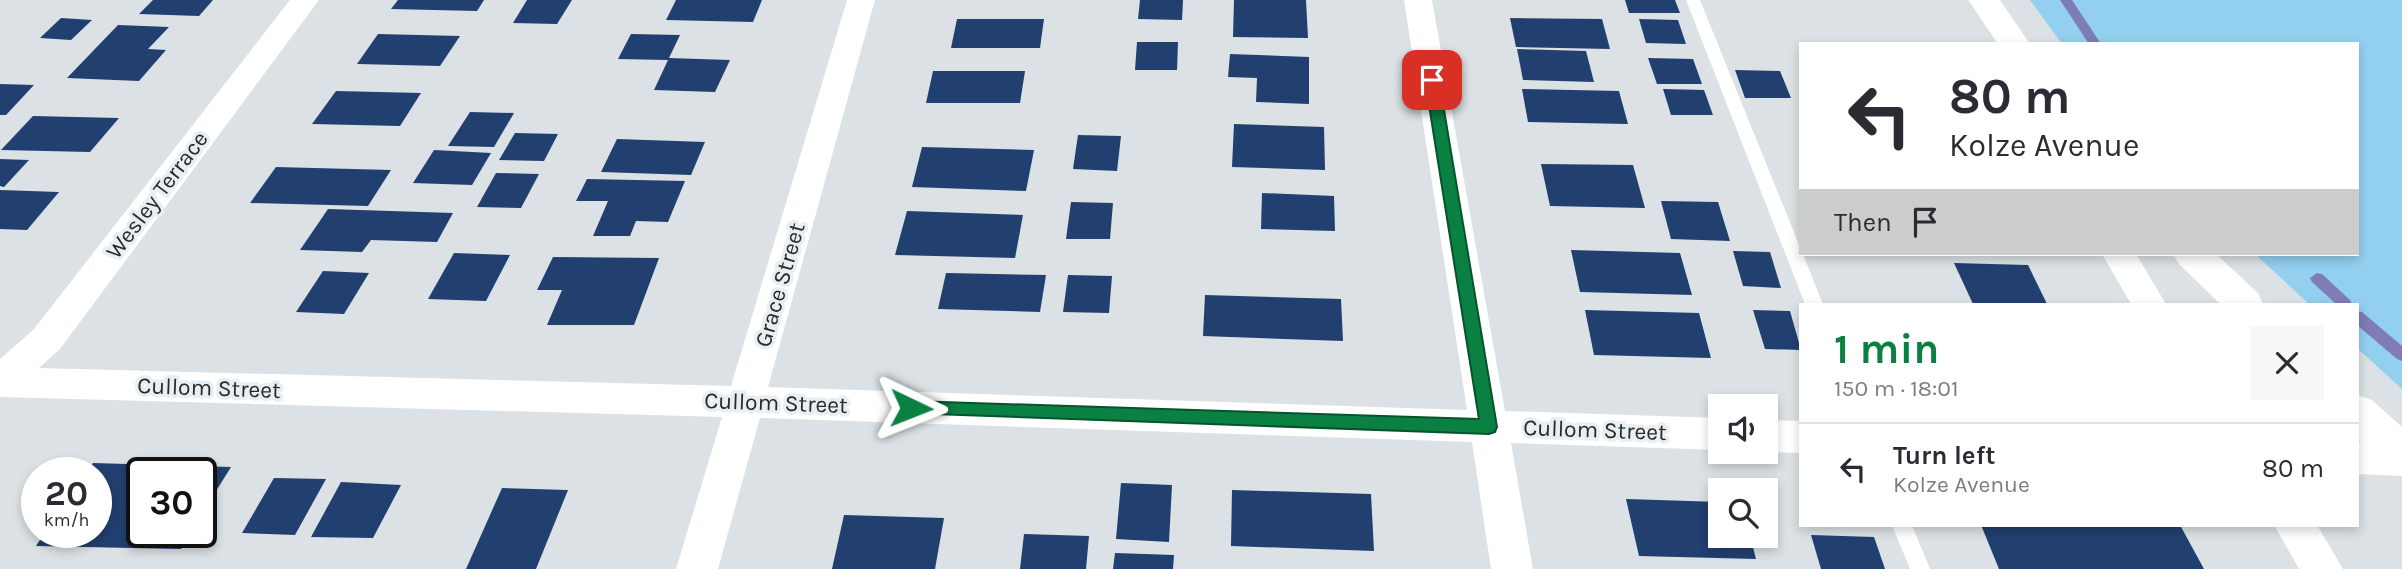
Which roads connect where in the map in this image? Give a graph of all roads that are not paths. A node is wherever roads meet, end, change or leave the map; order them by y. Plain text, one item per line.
1 (305, 0) edge
2 (861, 0) edge
3 (1419, 0) edge
4 (1693, 0) edge
5 (1984, 0) edge
6 (2013, 42) edge
7 (2120, 256) edge
8 (2194, 256) edge
9 (1814, 303) edge
10 (2148, 303) edge
11 (2243, 303) edge
12 (0, 382) edge
13 (746, 402) junction
14 (2359, 414) edge
15 (1489, 427) junction
16 (1708, 434) edge
17 (1778, 436) edge
18 (1799, 437) edge
19 (2402, 454) edge
20 (2359, 458) edge
21 (2402, 460) edge
22 (1903, 527) edge
23 (2295, 527) edge
24 (697, 569) edge
25 (1512, 569) edge
26 (1920, 569) edge
27 (2322, 569) edge

1 - 12 street, Wesley Terrace
2 - 13 street, Grace Street
3 - 15 street
4 - 9 lane
5 - 6 main road
7 - 10 street
8 - 11 main road
12 - 13 street, Cullom Street
13 - 15 street, Cullom Street
13 - 24 street, Grace Street
14 - 19 main road
15 - 16 street, Cullom Street
15 - 25 street
17 - 18 street
20 - 21 street
22 - 26 lane
23 - 27 street

